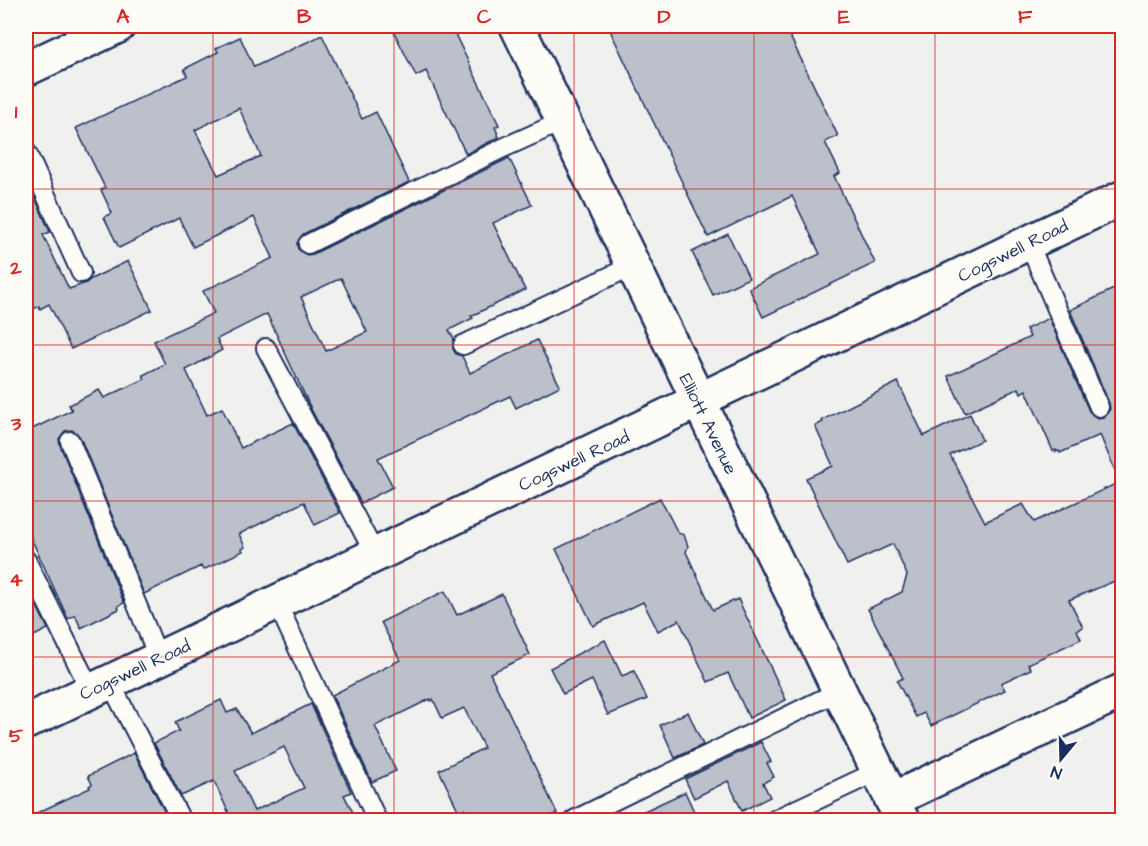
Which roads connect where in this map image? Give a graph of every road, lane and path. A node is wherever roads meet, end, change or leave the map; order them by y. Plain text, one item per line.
1 (118, 26) edge
2 (517, 26) edge
3 (26, 69) edge
4 (563, 121) junction
5 (26, 151) edge
6 (1122, 198) edge
7 (308, 244) dead end
8 (1029, 244) junction
9 (632, 266) junction
10 (81, 273) dead end
11 (463, 345) dead end
12 (266, 348) dead end
13 (698, 402) junction
14 (1099, 407) dead end
15 (70, 441) dead end
16 (376, 556) junction
17 (26, 560) edge
18 (277, 603) junction
19 (159, 659) junction
20 (100, 687) junction
21 (839, 691) junction
22 (1122, 691) edge
23 (26, 722) edge
24 (878, 771) junction
25 (897, 810) edge
26 (181, 820) edge
27 (377, 820) edge
28 (574, 820) edge
29 (774, 820) edge

1 - 3 street
2 - 4 street, Elliott Avenue
4 - 7 lane
4 - 9 street, Elliott Avenue
5 - 10 lane
6 - 8 street, Cogswell Road
8 - 13 street, Cogswell Road
8 - 14 lane
9 - 11 lane
9 - 13 street, Elliott Avenue
12 - 16 lane
13 - 16 street, Cogswell Road
13 - 21 street, Elliott Avenue
15 - 19 lane
16 - 18 street, Cogswell Road
17 - 20 lane
18 - 19 street, Cogswell Road
18 - 27 lane
19 - 20 street, Cogswell Road
20 - 23 street, Cogswell Road
20 - 26 lane
21 - 24 street, Elliott Avenue
21 - 28 lane
22 - 25 street
24 - 25 street, Elliott Avenue
24 - 29 lane

